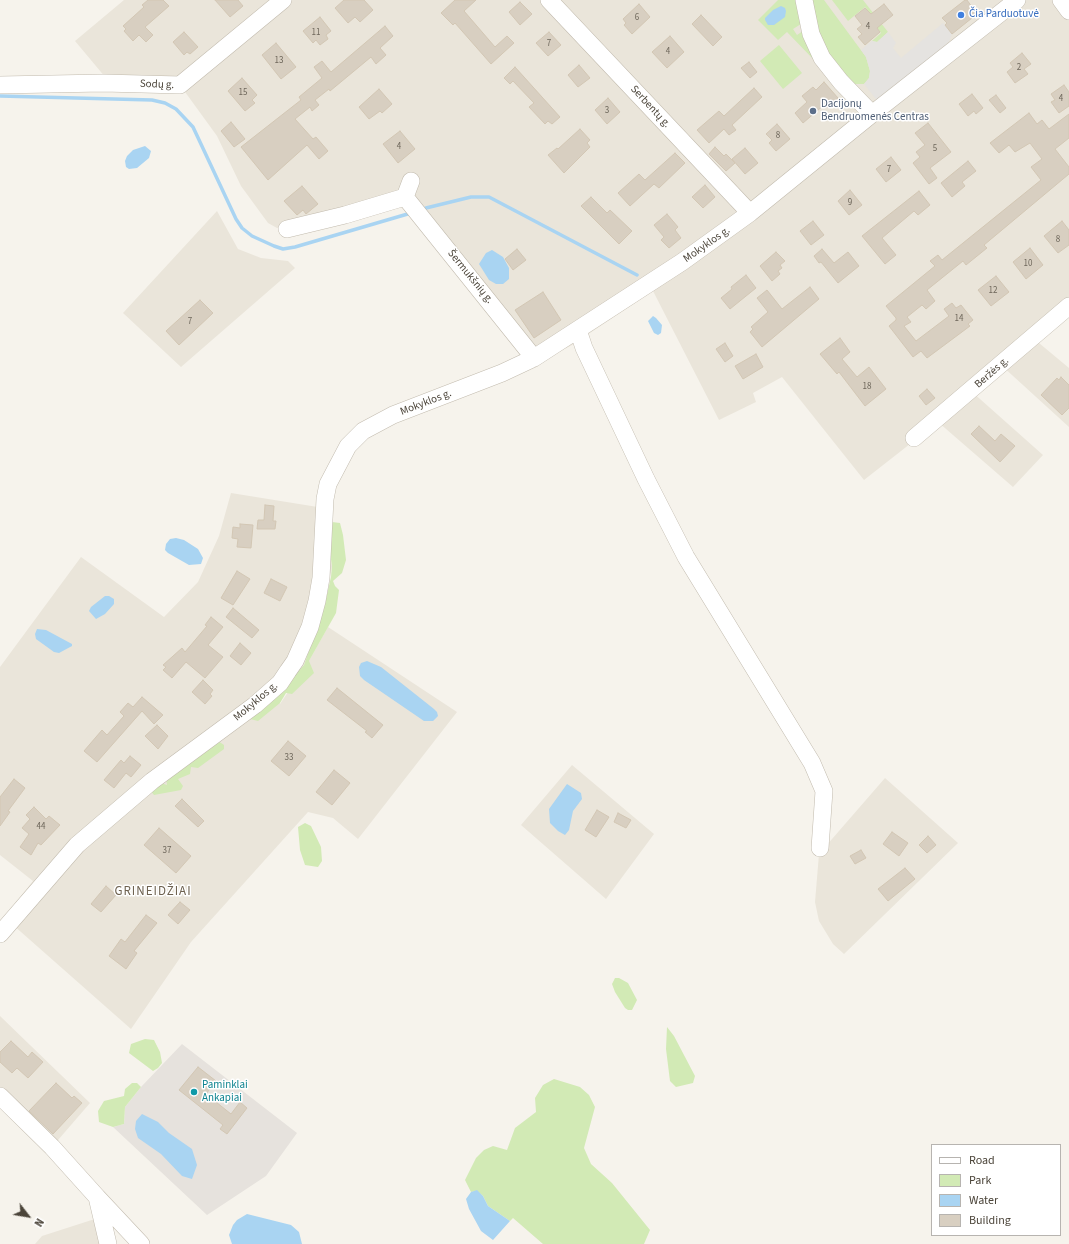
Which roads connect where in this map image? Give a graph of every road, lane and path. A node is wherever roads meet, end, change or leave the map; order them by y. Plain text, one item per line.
1 (283, 0) edge
2 (549, 0) edge
3 (804, 0) edge
4 (1017, 0) edge
5 (1061, 0) edge
6 (1069, 11) edge
7 (0, 85) edge
8 (872, 114) junction
9 (411, 181) dead end
10 (405, 197) junction
11 (750, 213) junction
12 (288, 229) dead end
13 (1069, 306) edge
14 (578, 330) junction
15 (534, 358) junction
16 (914, 438) dead end
17 (820, 848) dead end
18 (0, 934) edge
19 (0, 1096) edge
20 (97, 1197) junction
21 (108, 1244) edge
22 (141, 1244) edge

1 - 7 street, Sodų g.
2 - 11 street, Serbentų g.
3 - 8 street
4 - 8 street, Mokyklos g.
5 - 6 street
8 - 11 street, Mokyklos g.
9 - 10 street
10 - 12 street
10 - 15 street, Šermukšnių g.
11 - 14 street, Mokyklos g.
13 - 16 street, Beržės g.
14 - 15 street, Mokyklos g.
14 - 17 street
15 - 18 street, Mokyklos g.
19 - 20 street
20 - 21 street
20 - 22 street

